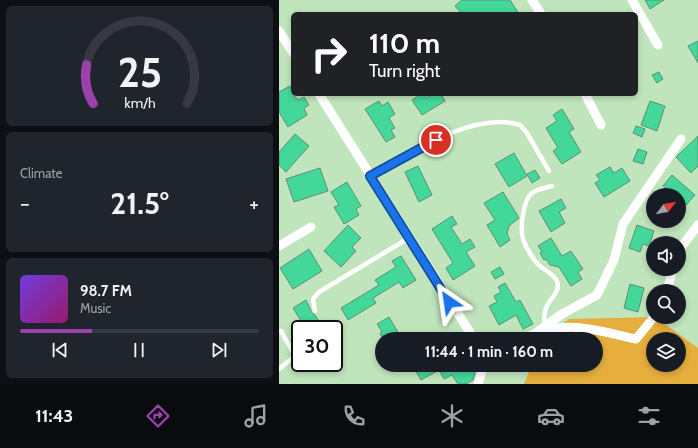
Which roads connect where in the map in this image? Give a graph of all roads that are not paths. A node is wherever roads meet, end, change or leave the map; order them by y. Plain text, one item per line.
1 (532, 0) edge
2 (632, 0) edge
3 (540, 12) edge
4 (279, 31) edge
5 (658, 46) dead end
6 (291, 50) edge
7 (320, 96) edge
8 (586, 96) edge
9 (601, 125) dead end
10 (681, 139) dead end
11 (549, 171) dead end
12 (370, 176) junction
13 (552, 186) dead end
14 (698, 225) edge
15 (311, 227) dead end
16 (409, 238) junction
17 (686, 241) edge
18 (279, 246) edge
19 (315, 312) dead end
20 (648, 324) edge
21 (545, 326) junction
22 (281, 331) dead end
23 (469, 332) edge
24 (537, 332) joint
25 (279, 369) edge
26 (482, 372) edge
27 (478, 384) edge

1 - 3 street
2 - 5 street
4 - 6 street
7 - 12 street
8 - 9 street
10 - 21 street
11 - 12 lane
12 - 16 street
13 - 21 lane
14 - 17 street
15 - 18 street
16 - 19 lane
16 - 23 street
20 - 24 street
21 - 24 street
22 - 25 lane
26 - 27 street

